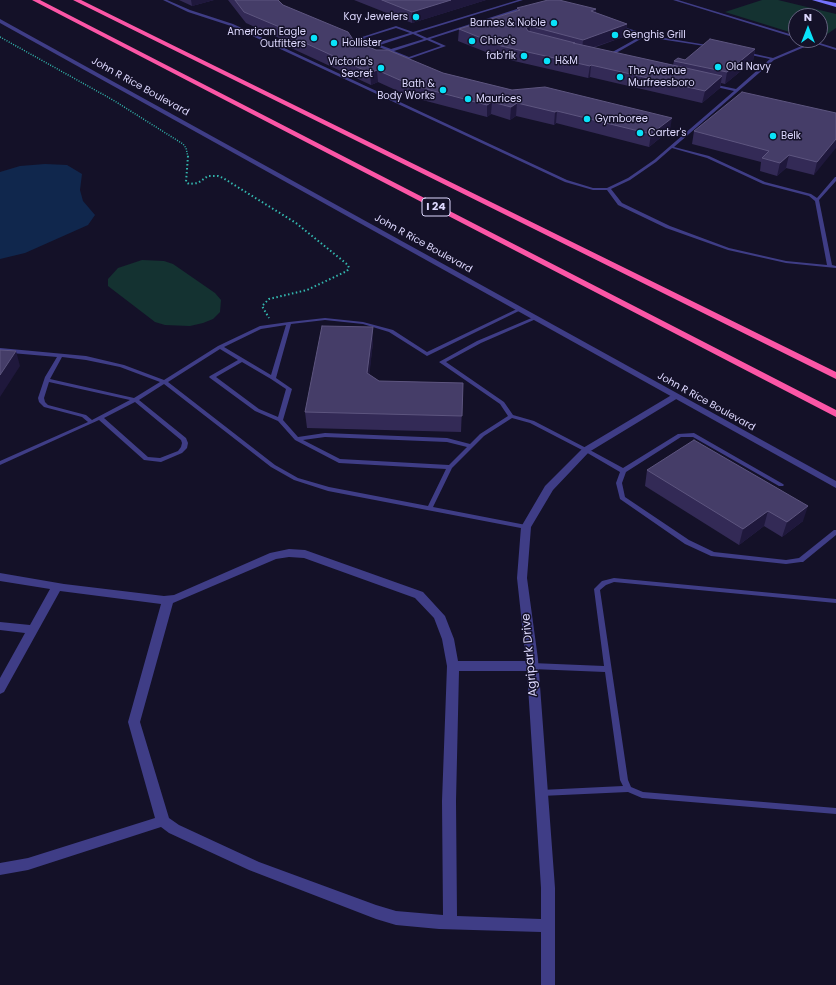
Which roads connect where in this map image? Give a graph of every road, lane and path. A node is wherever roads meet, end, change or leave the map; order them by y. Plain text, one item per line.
1 (35, 0) edge
2 (76, 0) edge
3 (165, 0) edge
4 (521, 0) edge
5 (675, 0) edge
6 (815, 0) edge
7 (836, 5) edge
8 (530, 6) edge
9 (0, 21) edge
10 (616, 25) edge
11 (412, 34) junction
12 (645, 35) junction
13 (788, 35) edge
14 (0, 37) edge
15 (427, 39) junction
16 (375, 45) junction
17 (713, 47) edge
18 (800, 48) edge
19 (390, 51) junction
20 (744, 53) edge
21 (773, 59) junction
22 (610, 61) edge
23 (707, 83) edge
24 (737, 90) junction
25 (731, 95) junction
26 (738, 97) edge
27 (671, 147) junction
28 (836, 178) edge
29 (830, 186) junction
30 (836, 187) edge
31 (608, 189) junction
32 (817, 200) junction
33 (830, 267) junction
34 (836, 268) edge
35 (521, 309) junction
36 (534, 318) junction
37 (272, 321) dead end
38 (289, 323) junction
39 (220, 348) junction
40 (0, 350) edge
41 (61, 355) junction
42 (242, 360) junction
43 (836, 376) edge
44 (273, 378) junction
45 (47, 380) junction
46 (163, 381) junction
47 (675, 396) junction
48 (135, 400) junction
49 (836, 414) edge
50 (511, 416) junction
51 (100, 418) junction
52 (280, 420) junction
53 (92, 422) junction
54 (297, 439) junction
55 (472, 446) junction
56 (586, 450) junction
57 (0, 463) edge
58 (450, 468) junction
59 (623, 472) junction
60 (781, 485) dead end
61 (836, 485) edge
62 (430, 508) junction
63 (526, 527) junction
64 (836, 532) edge
65 (0, 577) edge
66 (57, 586) junction
67 (168, 600) junction
68 (836, 601) edge
69 (0, 626) edge
70 (33, 630) junction
71 (453, 666) junction
72 (532, 666) junction
73 (609, 669) junction
74 (0, 690) edge
75 (628, 789) junction
76 (541, 793) junction
77 (836, 811) edge
78 (163, 821) junction
79 (0, 869) edge
80 (450, 922) junction
81 (548, 926) junction
82 (548, 985) edge

1 - 49 highway, I 24
2 - 43 highway, I 24
3 - 31 lane
4 - 11 lane
5 - 13 lane
6 - 7 main road
8 - 15 lane
9 - 35 street, John R Rice Boulevard
10 - 12 lane
11 - 15 lane
11 - 16 lane
11 - 16 lane
12 - 17 lane
12 - 22 lane
14 - 37 path
15 - 19 lane
15 - 19 lane
16 - 19 lane
18 - 21 lane
20 - 21 lane
21 - 24 lane
23 - 24 lane
24 - 25 lane
25 - 26 lane
25 - 27 lane
27 - 31 lane
27 - 32 lane
28 - 29 lane
29 - 30 lane
29 - 32 lane
31 - 33 lane
32 - 33 lane
33 - 34 lane
35 - 36 street, John R Rice Boulevard
35 - 38 lane
36 - 47 street, John R Rice Boulevard
36 - 50 lane
38 - 39 lane
38 - 44 lane
39 - 42 lane
39 - 46 lane
40 - 41 lane
41 - 45 lane
41 - 46 lane
42 - 44 lane
42 - 52 lane
44 - 52 lane
45 - 48 lane
45 - 53 lane
46 - 48 lane
46 - 62 lane
47 - 56 street, Agripark Drive
47 - 61 street, John R Rice Boulevard
48 - 51 lane
48 - 51 lane
50 - 55 lane
50 - 56 lane
51 - 53 lane
52 - 54 lane
53 - 57 lane
54 - 55 lane
54 - 58 lane
55 - 58 lane
56 - 59 lane
56 - 63 street, Agripark Drive
58 - 62 lane
59 - 60 lane
59 - 64 lane
62 - 63 lane
63 - 72 street, Agripark Drive
65 - 66 street
66 - 67 street
66 - 70 street
67 - 71 street
67 - 78 street
68 - 73 lane
69 - 70 street
70 - 74 street
71 - 72 street
71 - 80 street
72 - 73 lane
72 - 76 street, Agripark Drive
73 - 75 lane
75 - 76 lane
75 - 77 lane
76 - 81 street, Agripark Drive
78 - 79 street
78 - 80 street
80 - 81 street
81 - 82 street, Agripark Drive

